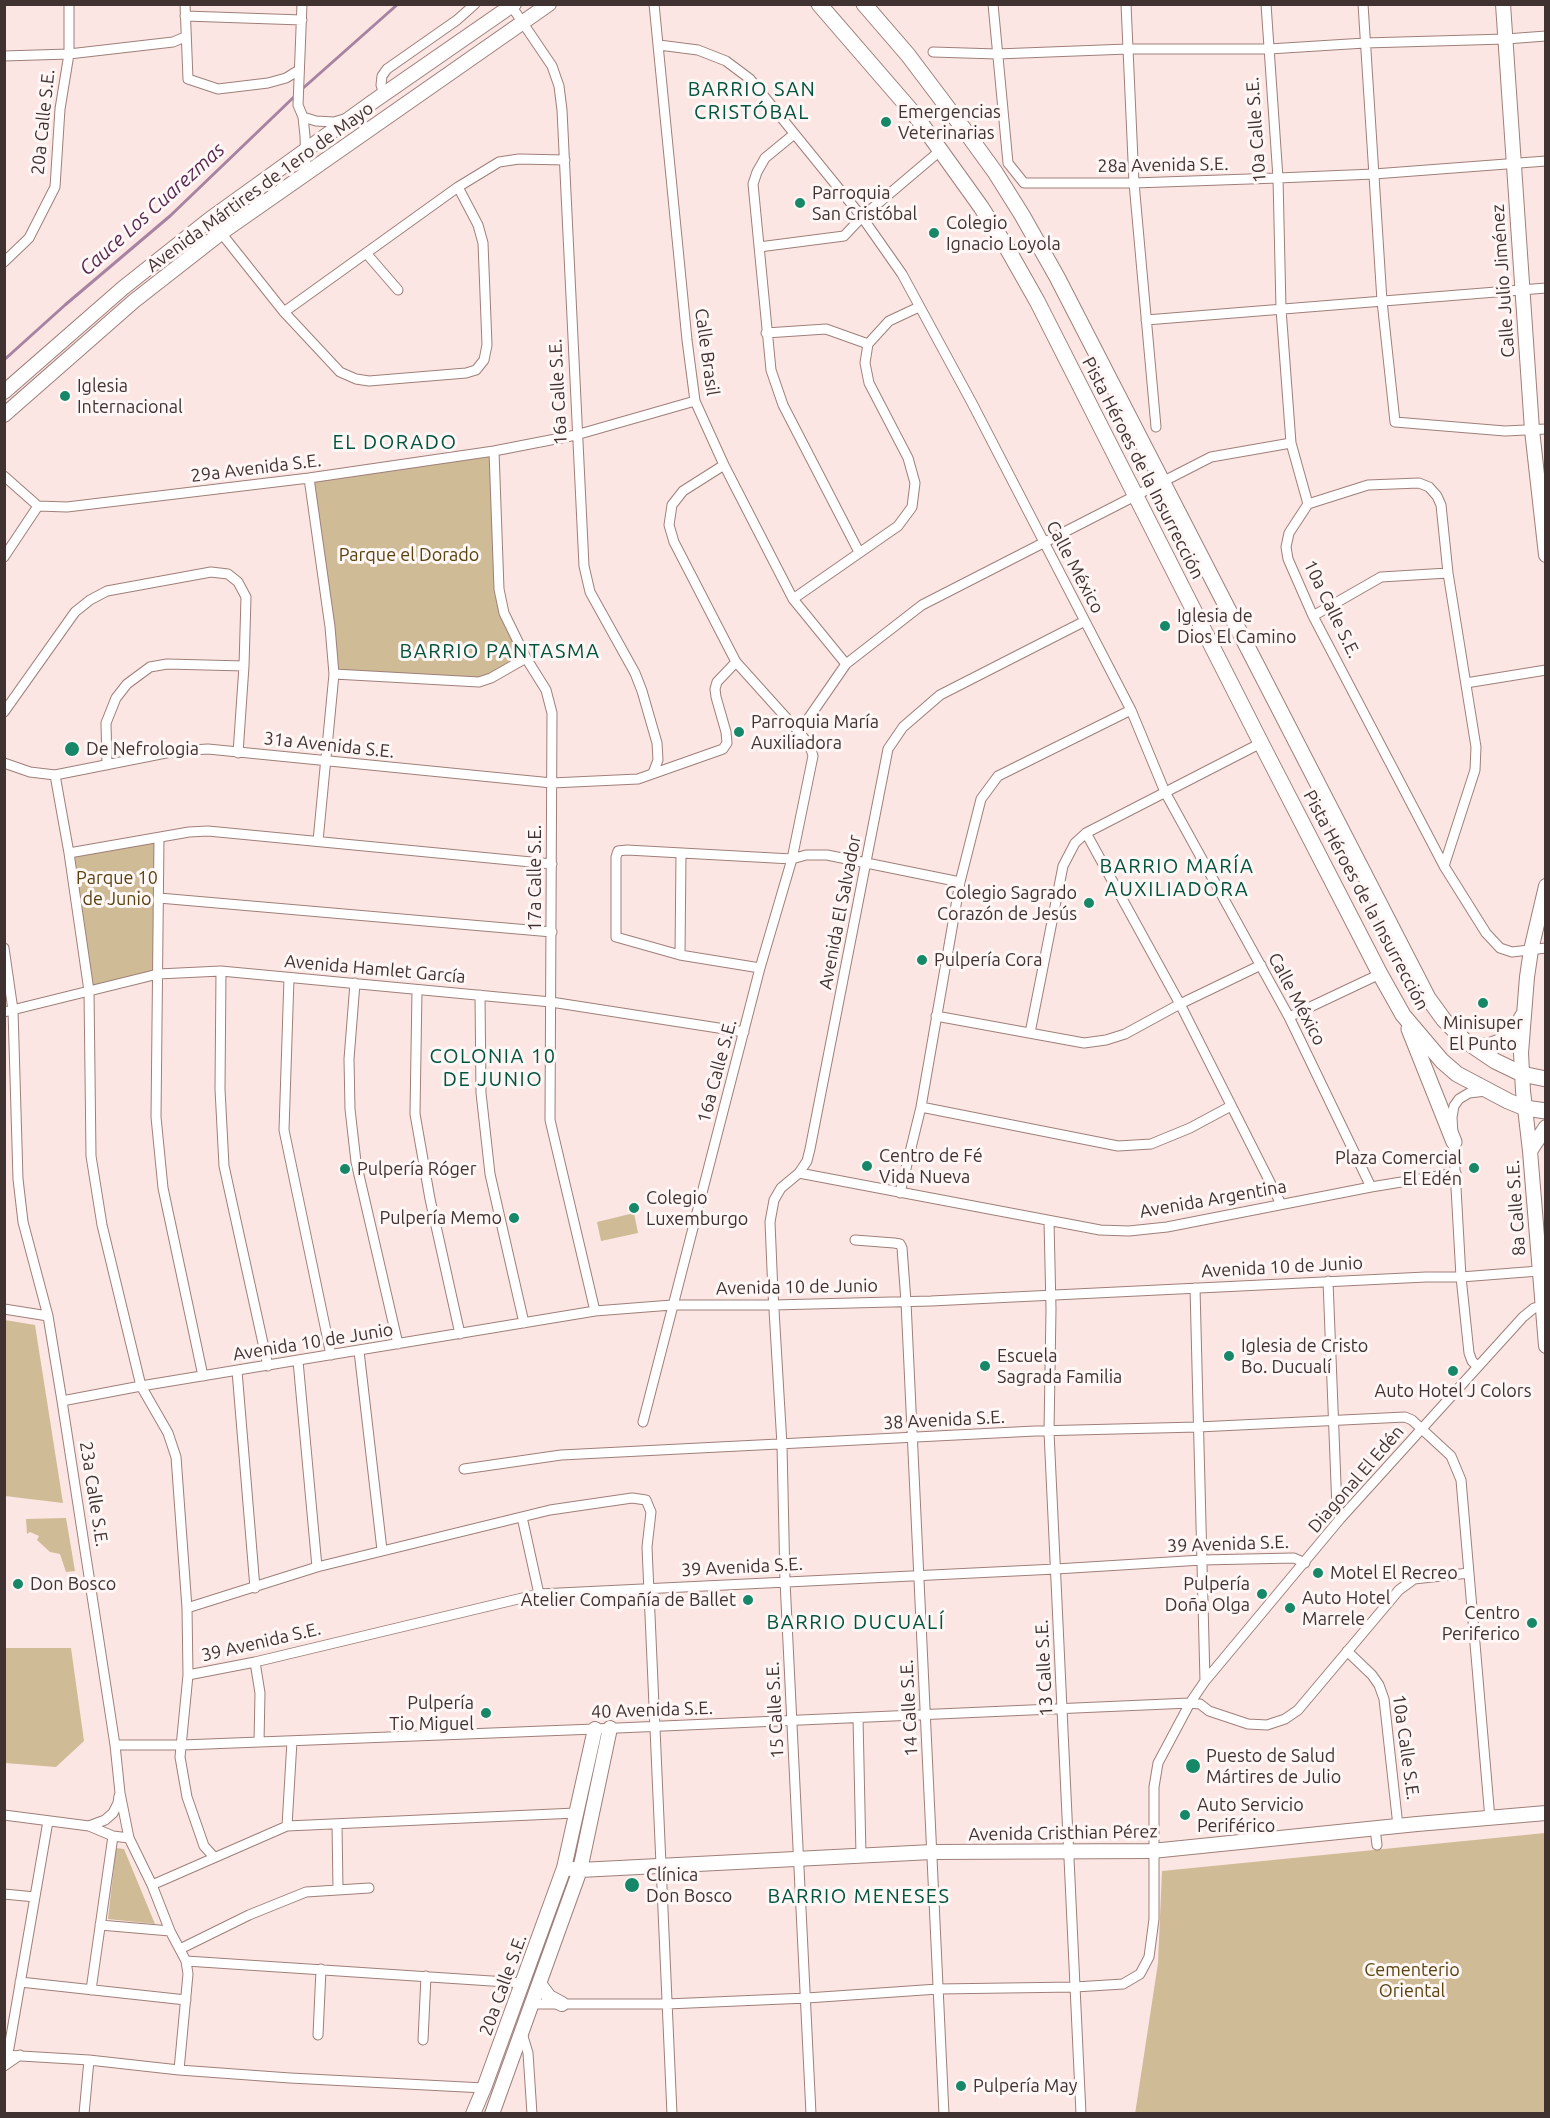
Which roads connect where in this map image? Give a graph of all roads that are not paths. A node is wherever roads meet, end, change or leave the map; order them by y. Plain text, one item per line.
1 (69, 4) edge
2 (185, 4) edge
3 (302, 4) edge
4 (475, 4) edge
5 (549, 4) edge
6 (654, 4) edge
7 (819, 4) edge
8 (864, 4) edge
9 (993, 4) edge
10 (1126, 4) edge
11 (1266, 4) edge
12 (1363, 4) edge
13 (1503, 4) edge
14 (512, 5) edge
15 (185, 16) junction
16 (302, 20) junction
17 (523, 22) junction
18 (1545, 36) edge
19 (185, 37) junction
20 (1506, 39) junction
21 (1365, 42) junction
22 (658, 45) junction
23 (1269, 49) junction
24 (1128, 50) junction
25 (933, 52) dead end
26 (69, 54) junction
27 (997, 54) junction
28 (4, 56) edge
29 (299, 74) junction
30 (384, 94) junction
31 (303, 117) junction
32 (350, 118) junction
33 (793, 135) junction
34 (306, 150) junction
35 (941, 150) junction
36 (565, 160) junction
37 (1545, 162) edge
38 (1513, 164) junction
39 (1374, 174) junction
40 (303, 176) junction
41 (1278, 178) junction
42 (1134, 183) junction
43 (458, 187) junction
44 (862, 217) junction
45 (210, 219) junction
46 (221, 233) junction
47 (759, 247) junction
48 (366, 253) junction
49 (4, 262) edge
50 (123, 288) junction
51 (1545, 288) edge
52 (398, 290) dead end
53 (1521, 290) junction
54 (134, 301) junction
55 (1382, 301) junction
56 (920, 307) junction
57 (1281, 309) junction
58 (284, 312) junction
59 (1146, 320) junction
60 (766, 333) junction
61 (868, 344) junction
62 (4, 392) edge
63 (696, 401) junction
64 (4, 415) edge
65 (1156, 427) dead end
66 (1539, 429) edge
67 (576, 435) junction
68 (1291, 443) junction
69 (494, 451) junction
70 (724, 465) junction
71 (4, 476) edge
72 (309, 478) junction
73 (1162, 482) junction
74 (1134, 496) junction
75 (1308, 504) junction
76 (38, 507) junction
77 (1043, 544) junction
78 (859, 552) junction
79 (1545, 555) edge
80 (4, 557) edge
81 (1448, 573) junction
82 (793, 599) junction
83 (1313, 616) junction
84 (1085, 621) junction
85 (526, 658) junction
86 (736, 662) junction
87 (846, 664) junction
88 (244, 666) junction
89 (1545, 670) edge
90 (334, 674) junction
91 (1466, 683) junction
92 (1131, 710) junction
93 (4, 712) edge
94 (799, 732) junction
95 (1261, 743) junction
96 (238, 753) junction
97 (325, 762) junction
98 (4, 763) edge
99 (107, 765) junction
100 (654, 773) junction
101 (55, 775) junction
102 (552, 783) junction
103 (1164, 792) junction
104 (1086, 834) junction
105 (159, 838) junction
106 (318, 841) junction
107 (69, 853) junction
108 (681, 853) junction
109 (792, 859) junction
110 (866, 863) junction
111 (552, 864) junction
112 (1444, 866) junction
113 (960, 882) junction
114 (1545, 886) edge
115 (159, 898) junction
116 (552, 932) junction
117 (4, 948) edge
118 (1545, 948) edge
119 (1531, 950) junction
120 (680, 954) junction
121 (1260, 965) junction
122 (760, 968) junction
123 (221, 971) junction
124 (158, 974) junction
125 (1380, 974) junction
126 (289, 978) junction
127 (355, 983) junction
128 (417, 990) junction
129 (89, 991) junction
130 (480, 995) junction
131 (550, 1002) junction
132 (1180, 1004) junction
133 (9, 1011) edge
134 (1524, 1011) junction
135 (1403, 1015) junction
136 (936, 1016) junction
137 (1289, 1017) junction
138 (744, 1032) junction
139 (1030, 1032) junction
140 (1473, 1046) junction
141 (1522, 1074) junction
142 (1545, 1079) edge
143 (1486, 1090) junction
144 (1231, 1106) junction
145 (921, 1107) junction
146 (1525, 1108) junction
147 (1545, 1111) edge
148 (1545, 1127) edge
149 (1454, 1142) junction
150 (1530, 1152) junction
151 (799, 1173) junction
152 (1456, 1173) junction
153 (1371, 1187) junction
154 (900, 1192) junction
155 (1281, 1204) junction
156 (1049, 1221) junction
157 (855, 1240) dead end
158 (1539, 1271) junction
159 (1461, 1277) junction
160 (1328, 1281) junction
161 (1195, 1288) junction
162 (1050, 1294) junction
163 (906, 1302) junction
164 (672, 1305) junction
165 (773, 1305) junction
166 (1542, 1306) junction
167 (4, 1309) edge
168 (595, 1311) junction
169 (48, 1316) junction
170 (524, 1323) junction
171 (460, 1334) junction
172 (398, 1344) junction
173 (1545, 1346) edge
174 (359, 1351) junction
175 (331, 1355) junction
176 (298, 1361) junction
177 (268, 1366) junction
178 (1477, 1366) junction
179 (237, 1371) junction
180 (203, 1376) junction
181 (141, 1386) junction
182 (62, 1401) junction
183 (1332, 1420) junction
184 (643, 1422) dead end
185 (1198, 1427) junction
186 (1422, 1428) junction
187 (1049, 1432) junction
188 (913, 1438) junction
189 (782, 1445) junction
190 (464, 1469) dead end
191 (522, 1517) junction
192 (1341, 1519) junction
193 (382, 1550) junction
194 (1202, 1560) junction
195 (1305, 1563) junction
196 (318, 1567) junction
197 (1056, 1569) junction
198 (1469, 1573) junction
199 (919, 1575) junction
200 (785, 1581) junction
201 (255, 1588) junction
202 (650, 1589) junction
203 (539, 1594) junction
204 (187, 1608) junction
205 (1347, 1651) junction
206 (255, 1662) junction
207 (188, 1676) junction
208 (1205, 1681) junction
209 (1190, 1703) junction
210 (1062, 1707) junction
211 (926, 1715) junction
212 (858, 1718) junction
213 (792, 1721) junction
214 (655, 1726) junction
215 (610, 1728) junction
216 (595, 1729) junction
217 (292, 1741) junction
218 (259, 1742) junction
219 (115, 1745) junction
220 (182, 1745) junction
221 (120, 1793) junction
222 (1545, 1813) edge
223 (576, 1814) junction
224 (4, 1815) edge
225 (1490, 1819) junction
226 (48, 1821) junction
227 (337, 1824) junction
228 (89, 1826) junction
229 (286, 1826) junction
230 (1398, 1826) junction
231 (1376, 1828) junction
232 (113, 1836) junction
233 (129, 1838) junction
234 (585, 1841) junction
235 (1377, 1845) dead end
236 (1069, 1851) junction
237 (1152, 1851) junction
238 (932, 1852) junction
239 (861, 1855) junction
240 (214, 1857) junction
241 (798, 1858) junction
242 (662, 1864) junction
243 (612, 1867) junction
244 (564, 1868) junction
245 (580, 1870) junction
246 (152, 1885) junction
247 (369, 1888) dead end
248 (338, 1889) junction
249 (4, 1894) edge
250 (34, 1897) junction
251 (100, 1925) junction
252 (170, 1930) junction
253 (180, 1949) junction
254 (186, 1961) junction
255 (321, 1969) junction
256 (426, 1976) junction
257 (20, 1982) junction
258 (522, 1983) junction
259 (540, 1985) junction
260 (1075, 1987) junction
261 (938, 1989) junction
262 (91, 1990) junction
263 (807, 1998) junction
264 (186, 2000) junction
265 (532, 2004) junction
266 (562, 2004) junction
267 (667, 2004) junction
268 (522, 2033) junction
269 (318, 2035) dead end
270 (423, 2040) dead end
271 (5, 2055) edge
272 (20, 2055) junction
273 (89, 2060) junction
274 (4, 2066) edge
275 (179, 2070) junction
276 (484, 2088) junction
277 (84, 2114) edge
278 (473, 2114) edge
279 (492, 2114) edge
280 (532, 2114) edge
281 (672, 2114) edge
282 (811, 2114) edge
283 (944, 2114) edge
284 (1081, 2114) edge

1 - 26 street, 20a Calle S.E.
2 - 15 street
3 - 16 street
4 - 30 street
5 - 17 main road, Avenida Mártires de 1ero de Mayo
6 - 22 street, Calle Brasil
7 - 35 main road, Pista Héroes de la Insurrección
8 - 73 main road, Pista Héroes de la Insurrección
9 - 27 street
10 - 24 street
11 - 23 street, 10a Calle S.E.
12 - 21 street
13 - 20 main road, Calle Julio Jiménez
14 - 17 street, 16a Calle S.E.
14 - 30 main road, Avenida Mártires de 1ero de Mayo
15 - 16 street
15 - 19 street
16 - 29 street
17 - 36 street, 16a Calle S.E.
17 - 40 main road, Avenida Mártires de 1ero de Mayo
18 - 20 street
19 - 26 street
19 - 29 street
20 - 21 street
20 - 38 main road, Calle Julio Jiménez
21 - 23 street
21 - 39 street
22 - 33 street, Calle México
22 - 63 street, Calle Brasil
23 - 24 street
23 - 41 street, 10a Calle S.E.
24 - 27 street
24 - 42 street
25 - 27 street
26 - 28 street
26 - 49 street, 20a Calle S.E.
27 - 42 street, 28a Avenida S.E.
29 - 31 street
30 - 32 main road, Avenida Mártires de 1ero de Mayo
31 - 32 street
31 - 34 street
32 - 34 main road, Avenida Mártires de 1ero de Mayo
33 - 44 street, Calle México
33 - 47 street
34 - 40 street
34 - 45 main road, Avenida Mártires de 1ero de Mayo
35 - 44 street
35 - 74 main road, Pista Héroes de la Insurrección
36 - 43 street
36 - 67 street, 16a Calle S.E.
37 - 38 street, 28a Avenida S.E.
38 - 39 street, 28a Avenida S.E.
38 - 53 main road, Calle Julio Jiménez
39 - 41 street, 28a Avenida S.E.
39 - 55 street
40 - 46 main road, Avenida Mártires de 1ero de Mayo
41 - 42 street, 28a Avenida S.E.
41 - 57 street, 10a Calle S.E.
42 - 59 street
43 - 48 street
43 - 58 street
44 - 47 street
44 - 56 street, Calle México
45 - 46 street
45 - 50 main road, Avenida Mártires de 1ero de Mayo
46 - 54 main road, Avenida Mártires de 1ero de Mayo
46 - 58 street
47 - 60 street
48 - 52 street
48 - 58 street
50 - 54 main road
50 - 62 main road, Avenida Mártires de 1ero de Mayo
51 - 53 street
53 - 55 street
53 - 66 main road, Calle Julio Jiménez
54 - 64 main road, Avenida Mártires de 1ero de Mayo
55 - 57 street
55 - 66 street
56 - 61 street
56 - 77 street, Calle México
57 - 59 street
57 - 68 street, 10a Calle S.E.
59 - 65 street
60 - 61 street
60 - 78 street
61 - 78 street
63 - 67 street, 29a Avenida S.E.
63 - 70 street, Calle Brasil
66 - 79 main road, Calle Julio Jiménez
67 - 69 street, 29a Avenida S.E.
67 - 100 street, 16a Calle S.E.
68 - 73 street
68 - 75 street, 10a Calle S.E.
69 - 72 street, 29a Avenida S.E.
69 - 85 street, 17a Calle S.E.
70 - 82 street, Calle Brasil
70 - 86 street, 16a Calle S.E.
71 - 76 street
72 - 76 street, 29a Avenida S.E.
72 - 90 street
73 - 74 street
73 - 140 main road, Pista Héroes de la Insurrección
74 - 77 street
74 - 95 main road, Pista Héroes de la Insurrección
75 - 81 street
75 - 83 street, 10a Calle S.E.
76 - 80 street
77 - 84 street, Calle México
77 - 87 street
78 - 82 street
81 - 83 street
81 - 91 street
82 - 87 street, Calle Brasil
83 - 112 street, 10a Calle S.E.
84 - 92 street, Calle México
84 - 110 street, Avenida El Salvador
85 - 90 street
85 - 102 street, 17a Calle S.E.
86 - 94 street, 16a Calle S.E.
86 - 100 street, 31a Avenida S.E.
87 - 94 street
88 - 93 street
88 - 96 street
88 - 99 street
89 - 91 street
90 - 97 street
91 - 112 street
92 - 103 street, Calle México
92 - 113 street
94 - 109 street, 16a Calle S.E.
95 - 103 street
95 - 125 main road, Pista Héroes de la Insurrección
96 - 97 street, 31a Avenida S.E.
96 - 99 street, 31a Avenida S.E.
97 - 102 street, 31a Avenida S.E.
97 - 106 street
98 - 101 street, 31a Avenida S.E.
99 - 101 street, 31a Avenida S.E.
100 - 102 street, 31a Avenida S.E.
101 - 107 street
102 - 111 street, 17a Calle S.E.
103 - 104 street
103 - 121 street, Calle México
104 - 132 street
104 - 139 street
105 - 106 street
105 - 107 street
105 - 115 street
106 - 111 street
107 - 129 street
108 - 109 street
108 - 120 street
108 - 120 street
109 - 110 street
109 - 122 street, 16a Calle S.E.
110 - 113 street
110 - 151 street, Avenida El Salvador
111 - 116 street, 17a Calle S.E.
112 - 119 street, 10a Calle S.E.
113 - 136 street
114 - 119 main road
115 - 116 street
115 - 124 street
116 - 131 street, 17a Calle S.E.
117 - 133 street, 23a Calle S.E.
118 - 119 street
119 - 134 main road
120 - 122 street
121 - 132 street
121 - 137 street, Calle México
122 - 138 street, 16a Calle S.E.
123 - 124 street, Avenida Hamlet García
123 - 126 street, Avenida Hamlet García
123 - 177 street
124 - 129 street, Avenida Hamlet García
124 - 180 street
125 - 135 main road, Pista Héroes de la Insurrección
125 - 137 street
126 - 127 street, Avenida Hamlet García
126 - 175 street
127 - 128 street, Avenida Hamlet García
127 - 172 street
128 - 130 street, Avenida Hamlet García
128 - 171 street
129 - 133 street, Avenida Hamlet García
129 - 181 street
130 - 131 street, Avenida Hamlet García
130 - 170 street
131 - 138 street, Avenida Hamlet García
131 - 168 street, 17a Calle S.E.
132 - 139 street
132 - 144 street
133 - 169 street, 23a Calle S.E.
134 - 140 main road
134 - 141 main road
135 - 143 main road, Pista Héroes de la Insurrección
135 - 149 main road
136 - 139 street
136 - 145 street
137 - 153 street, Calle México
138 - 164 street, 16a Calle S.E.
140 - 141 main road, Pista Héroes de la Insurrección
141 - 142 main road, Pista Héroes de la Insurrección
141 - 146 main road, 8a Calle S.E.
143 - 146 main road, Pista Héroes de la Insurrección
143 - 149 street
144 - 145 street
144 - 155 street
145 - 154 street
146 - 147 main road, Pista Héroes de la Insurrección
146 - 150 main road, 8a Calle S.E.
148 - 150 main road
149 - 152 street
150 - 158 main road, 8a Calle S.E.
151 - 154 street, Avenida Argentina
151 - 165 street, Avenida El Salvador
152 - 153 street, Avenida Argentina
152 - 159 street
153 - 155 street, Avenida Argentina
154 - 156 street, Avenida Argentina
155 - 156 street, Avenida Argentina
156 - 162 street, 13 Calle S.E.
157 - 163 street, 14 Calle S.E.
158 - 159 street, Avenida 10 de Junio
158 - 166 main road, 8a Calle S.E.
159 - 160 street, Avenida 10 de Junio
159 - 178 street
160 - 161 street, Avenida 10 de Junio
160 - 183 street
161 - 162 street, Avenida 10 de Junio
161 - 185 street
162 - 163 street, Avenida 10 de Junio
162 - 187 street, 13 Calle S.E.
163 - 165 street, Avenida 10 de Junio
163 - 188 street, 14 Calle S.E.
164 - 165 street, Avenida 10 de Junio
164 - 168 street, Avenida 10 de Junio
164 - 184 street, 16a Calle S.E.
165 - 189 street, 15 Calle S.E.
166 - 173 main road
166 - 178 street, Diagonal El Edén
167 - 169 street
168 - 170 street, Avenida 10 de Junio
169 - 182 street, 23a Calle S.E.
170 - 171 street, Avenida 10 de Junio
171 - 172 street, Avenida 10 de Junio
172 - 174 street, Avenida 10 de Junio
174 - 175 street, Avenida 10 de Junio
174 - 193 street
175 - 176 street, Avenida 10 de Junio
176 - 177 street, Avenida 10 de Junio
176 - 196 street
177 - 179 street, Avenida 10 de Junio
178 - 186 street, Diagonal El Edén
179 - 180 street, Avenida 10 de Junio
179 - 201 street
180 - 181 street, Avenida 10 de Junio
181 - 182 street, Avenida 10 de Junio
181 - 204 street
182 - 219 street, 23a Calle S.E.
183 - 185 street, 38 Avenida S.E.
183 - 186 street, 38 Avenida S.E.
183 - 192 street
185 - 187 street, 38 Avenida S.E.
185 - 194 street
186 - 192 street, Diagonal El Edén
186 - 198 street
187 - 188 street, 38 Avenida S.E.
187 - 197 street, 13 Calle S.E.
188 - 189 street, 38 Avenida S.E.
188 - 199 street, 14 Calle S.E.
189 - 190 street, 38 Avenida S.E.
189 - 200 street, 15 Calle S.E.
191 - 193 street
191 - 202 street
191 - 203 street
192 - 195 street, Diagonal El Edén
193 - 196 street
194 - 195 street, 39 Avenida S.E.
194 - 197 street, 39 Avenida S.E.
194 - 208 street
195 - 208 street, Diagonal El Edén
196 - 201 street
197 - 199 street, 39 Avenida S.E.
197 - 210 street, 13 Calle S.E.
198 - 205 street
198 - 225 street
199 - 200 street, 39 Avenida S.E.
199 - 211 street, 14 Calle S.E.
200 - 202 street, 39 Avenida S.E.
200 - 213 street, 15 Calle S.E.
201 - 204 street
202 - 203 street, 39 Avenida S.E.
202 - 214 street
203 - 206 street, 39 Avenida S.E.
204 - 207 street
205 - 209 street
205 - 230 street, 10a Calle S.E.
206 - 207 street, 39 Avenida S.E.
206 - 218 street
207 - 220 street
208 - 209 street, Diagonal El Edén
209 - 210 street, 40 Avenida S.E.
209 - 237 street, Diagonal El Edén
210 - 211 street, 40 Avenida S.E.
210 - 236 street, 13 Calle S.E.
211 - 212 street, 40 Avenida S.E.
211 - 238 street, 14 Calle S.E.
212 - 213 street, 40 Avenida S.E.
212 - 239 street
213 - 214 street, 40 Avenida S.E.
213 - 241 street, 15 Calle S.E.
214 - 215 street, 40 Avenida S.E.
214 - 242 street
215 - 216 street, 40 Avenida S.E.
215 - 234 main road, 20a Calle S.E.
216 - 217 street, 40 Avenida S.E.
216 - 223 main road, 20a Calle S.E.
217 - 218 street, 40 Avenida S.E.
217 - 229 street
218 - 220 street, 40 Avenida S.E.
219 - 220 street, 40 Avenida S.E.
219 - 221 street, 23a Calle S.E.
220 - 240 street
221 - 228 street
221 - 233 street, 23a Calle S.E.
222 - 225 main road, Avenida Cristhian Pérez
223 - 227 street
223 - 244 main road, 20a Calle S.E.
224 - 226 street
225 - 230 main road, Avenida Cristhian Pérez
226 - 228 street
226 - 250 street
227 - 229 street
227 - 248 street
228 - 232 street
229 - 240 street
230 - 231 main road, Avenida Cristhian Pérez
231 - 235 street
231 - 237 main road, Avenida Cristhian Pérez
232 - 233 street
232 - 251 street
233 - 246 street, 23a Calle S.E.
234 - 243 main road
234 - 245 main road, 20a Calle S.E.
236 - 237 main road, Avenida Cristhian Pérez
236 - 238 main road, Avenida Cristhian Pérez
236 - 260 street, 13 Calle S.E.
237 - 260 street, Diagonal El Edén
238 - 239 main road, Avenida Cristhian Pérez
238 - 261 street, 14 Calle S.E.
239 - 241 main road, Avenida Cristhian Pérez
240 - 246 street
241 - 242 main road, Avenida Cristhian Pérez
241 - 263 street, 15 Calle S.E.
242 - 243 main road, Avenida Cristhian Pérez
242 - 267 street
243 - 245 main road, Avenida Cristhian Pérez
244 - 245 main road
244 - 258 main road, 20a Calle S.E.
245 - 259 main road, 20a Calle S.E.
246 - 252 street, 23a Calle S.E.
247 - 248 street
248 - 253 street
249 - 250 street
250 - 257 street
251 - 252 street
251 - 262 street
252 - 253 street, 23a Calle S.E.
253 - 254 street, 23a Calle S.E.
254 - 255 street
254 - 264 street, 23a Calle S.E.
255 - 256 street
255 - 269 street
256 - 258 street
256 - 270 street
257 - 262 street
257 - 271 street
258 - 276 main road, 20a Calle S.E.
259 - 265 main road, 20a Calle S.E.
259 - 266 main road
260 - 261 street, Diagonal El Edén
260 - 284 street, 13 Calle S.E.
261 - 263 street, Diagonal El Edén
261 - 283 street, 14 Calle S.E.
262 - 264 street
263 - 267 street, Diagonal El Edén
263 - 282 street, 15 Calle S.E.
264 - 275 street, 23a Calle S.E.
265 - 266 street, Diagonal El Edén
265 - 268 main road, 20a Calle S.E.
266 - 267 street, Diagonal El Edén
267 - 281 street
268 - 279 main road, 20a Calle S.E.
268 - 280 street
271 - 272 street
272 - 273 street
272 - 274 street
273 - 275 street
273 - 277 street
275 - 276 street
276 - 278 main road, 20a Calle S.E.

